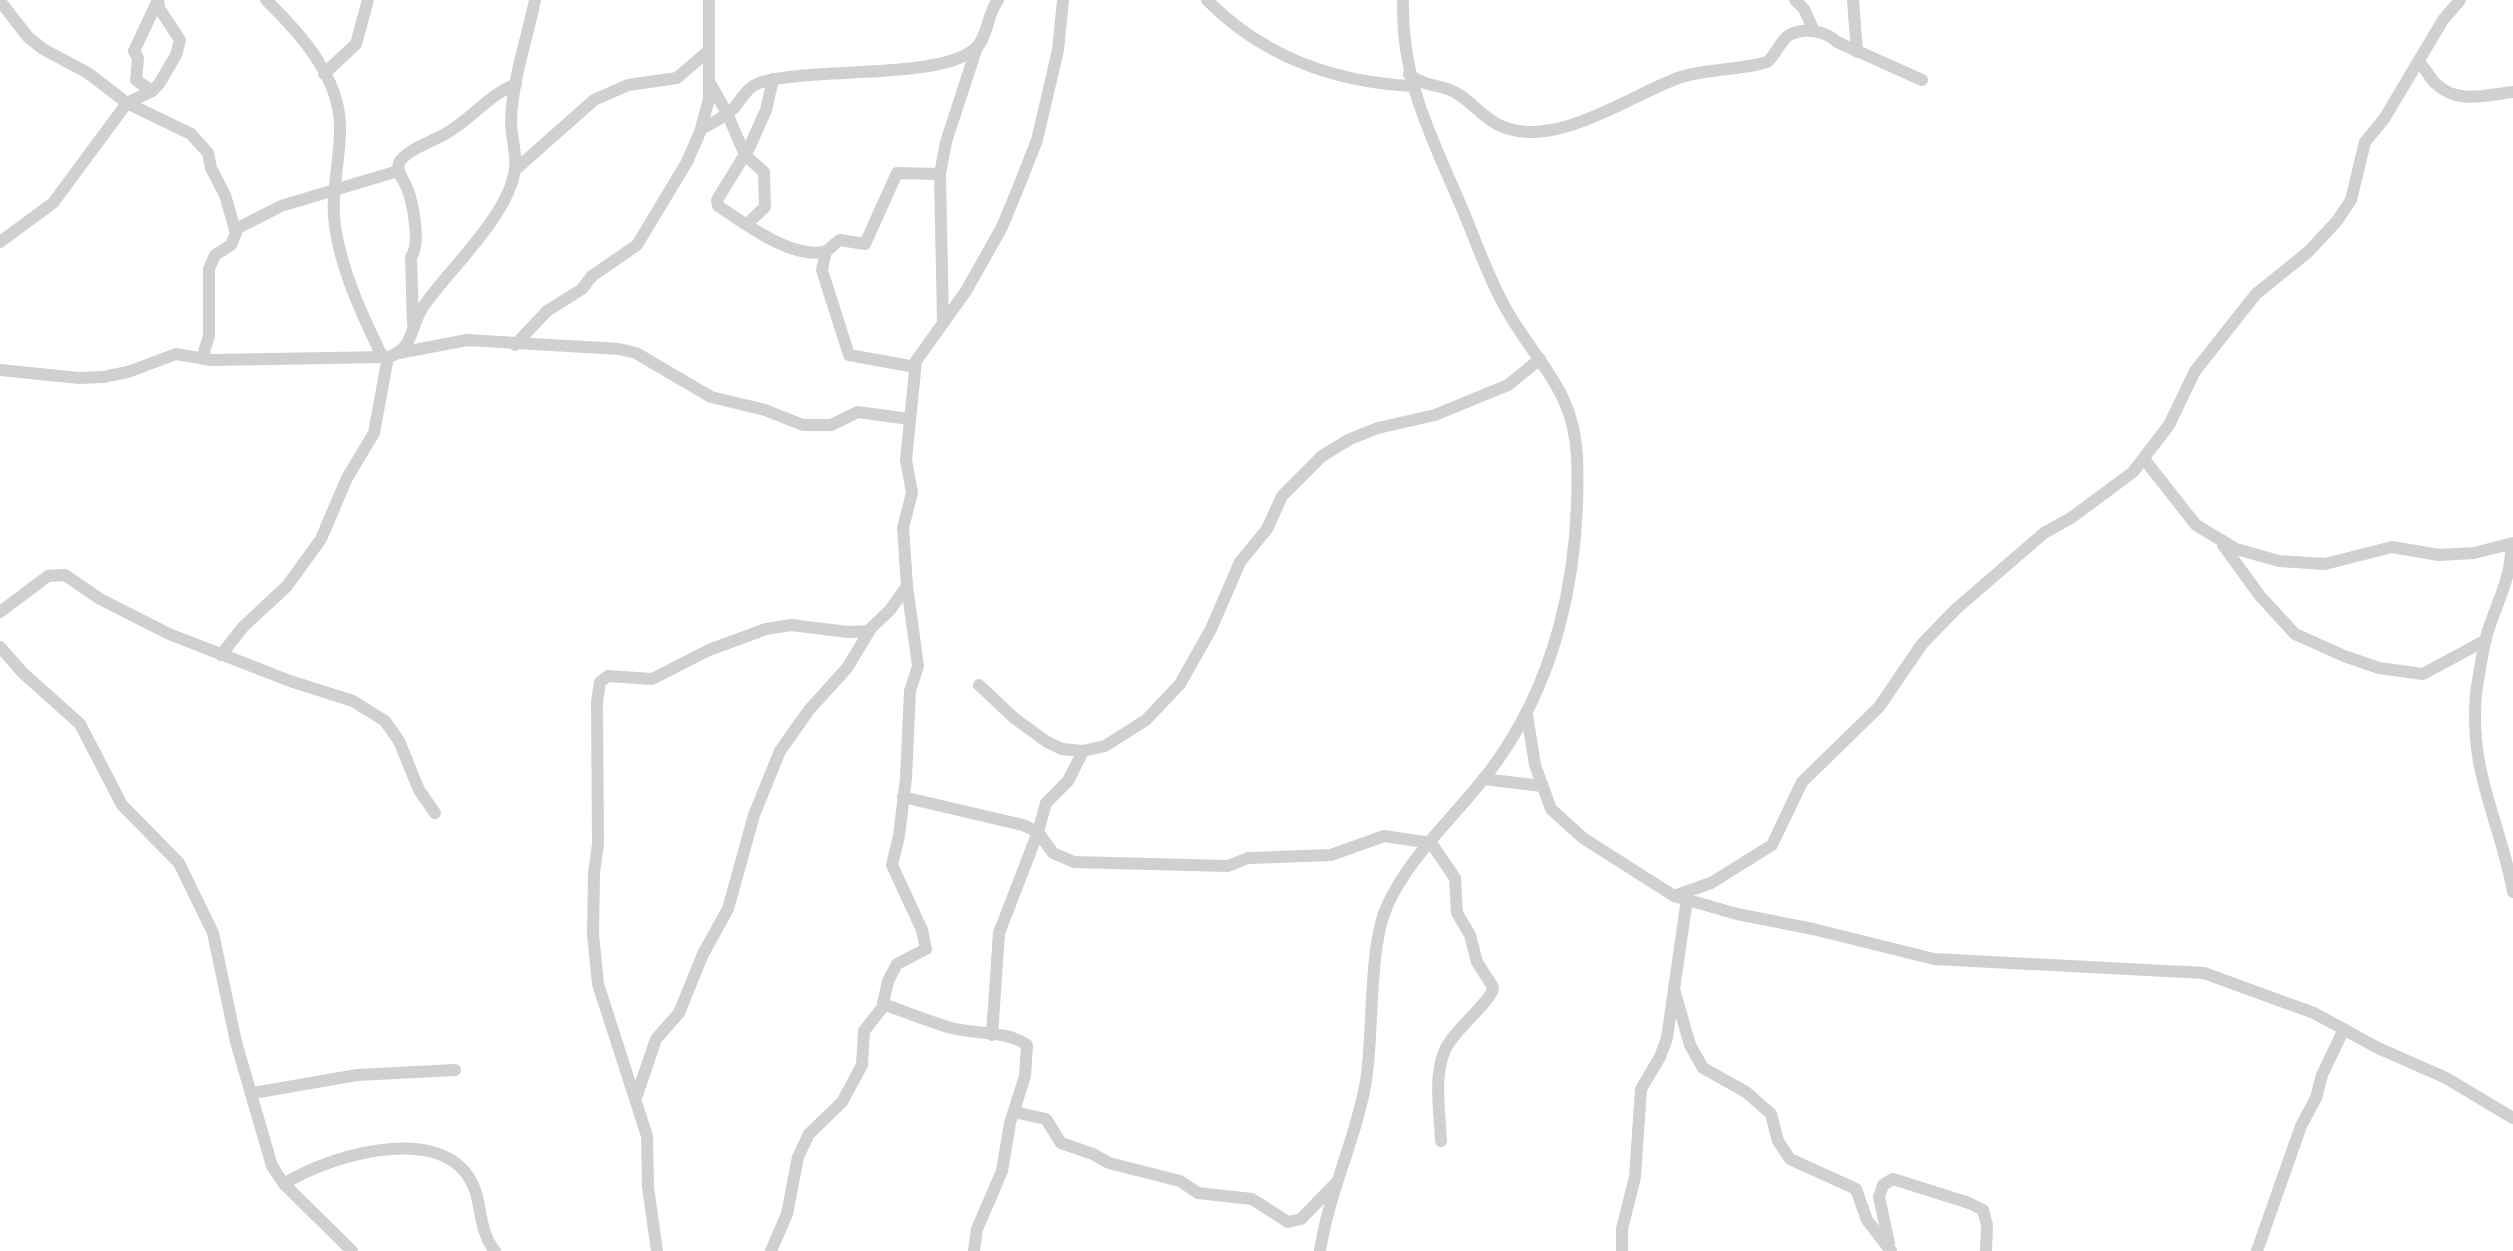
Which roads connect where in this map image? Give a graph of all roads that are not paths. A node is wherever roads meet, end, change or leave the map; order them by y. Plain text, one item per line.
1 (158, 0) edge
2 (266, 0) edge
3 (368, 0) edge
4 (535, 0) edge
5 (709, 0) edge
6 (998, 0) edge
7 (1063, 0) edge
8 (1207, 0) edge
9 (1403, 0) edge
10 (1796, 0) edge
11 (1853, 0) edge
12 (2460, 0) edge
13 (3, 6) edge
14 (1814, 32) junction
15 (977, 47) junction
16 (707, 52) junction
17 (1857, 52) junction
18 (958, 60) junction
19 (2418, 62) junction
20 (972, 67) junction
21 (324, 74) junction
22 (773, 79) junction
23 (1410, 80) junction
24 (1922, 80) dead end
25 (516, 84) junction
26 (711, 85) junction
27 (152, 91) junction
28 (2513, 92) edge
29 (127, 103) junction
30 (727, 113) junction
31 (701, 129) junction
32 (745, 155) junction
33 (514, 170) junction
34 (398, 171) junction
35 (940, 174) junction
36 (334, 192) junction
37 (748, 223) junction
38 (236, 229) junction
39 (0, 242) edge
40 (826, 251) junction
41 (943, 323) junction
42 (413, 327) junction
43 (515, 345) junction
44 (389, 356) junction
45 (202, 358) junction
46 (1540, 359) junction
47 (915, 367) junction
48 (0, 370) edge
49 (909, 419) junction
50 (2144, 459) junction
51 (2222, 542) junction
52 (2512, 544) edge
53 (907, 586) junction
54 (0, 611) edge
55 (870, 630) junction
56 (2486, 640) junction
57 (0, 647) edge
58 (221, 655) junction
59 (979, 685) dead end
60 (1527, 715) junction
61 (1083, 751) junction
62 (1483, 779) junction
63 (1542, 786) junction
64 (903, 797) junction
65 (435, 813) dead end
66 (1038, 832) junction
67 (1431, 843) junction
68 (2513, 892) edge
69 (1681, 897) junction
70 (1674, 989) junction
71 (883, 1004) junction
72 (2344, 1029) junction
73 (992, 1035) junction
74 (455, 1070) dead end
75 (253, 1093) junction
76 (637, 1095) junction
77 (1015, 1112) junction
78 (2513, 1118) edge
79 (1441, 1142) dead end
80 (1336, 1182) junction
81 (284, 1184) junction
82 (352, 1251) edge
83 (495, 1251) edge
84 (657, 1251) edge
85 (771, 1251) edge
86 (974, 1251) edge
87 (1320, 1251) edge
88 (1622, 1251) edge
89 (1891, 1251) edge
90 (1986, 1251) edge
91 (2257, 1251) edge

1 - 27 street
1 - 27 street
2 - 21 street
3 - 21 street
4 - 25 street
5 - 16 street
6 - 15 street
7 - 41 street
8 - 23 street
9 - 23 street
10 - 14 street
11 - 17 street
12 - 19 street
13 - 29 street
14 - 17 street
14 - 23 street
15 - 18 street
15 - 20 street
16 - 26 street
16 - 33 street
17 - 24 street
18 - 20 street
18 - 22 street
19 - 28 street
19 - 50 street
20 - 35 street
21 - 36 street
22 - 30 street
22 - 32 street
23 - 46 street
25 - 33 street
25 - 34 street
26 - 30 street
26 - 31 street
27 - 29 street
29 - 38 street
29 - 39 street
30 - 31 street
30 - 32 street
31 - 43 street
32 - 37 street
32 - 37 street
33 - 42 street
34 - 36 street
34 - 42 street
35 - 40 street
35 - 41 street
36 - 38 street
36 - 44 street
37 - 40 street
38 - 45 street
40 - 47 street
41 - 47 street
42 - 44 street
43 - 44 street
43 - 49 street
44 - 45 street
44 - 58 street
45 - 48 street
46 - 60 street
46 - 61 street
47 - 49 street
49 - 53 street
50 - 51 street
50 - 69 street
51 - 52 street
51 - 56 street
52 - 56 street
53 - 55 street
53 - 64 street
54 - 58 street
55 - 76 street
55 - 76 street
56 - 68 street
57 - 75 street
58 - 65 street
59 - 61 street
60 - 62 street
60 - 63 street
61 - 66 street
62 - 63 street
62 - 67 street
63 - 69 street
64 - 66 street
64 - 71 street
66 - 67 street
66 - 73 street
67 - 79 street
67 - 80 street
69 - 70 street
69 - 72 street
70 - 88 street
70 - 89 street
71 - 73 street
71 - 85 street
72 - 78 street
72 - 91 street
73 - 77 street
74 - 75 street
75 - 81 street
76 - 84 street
77 - 80 street
77 - 86 street
80 - 87 street
81 - 82 street
81 - 83 street
89 - 90 street

